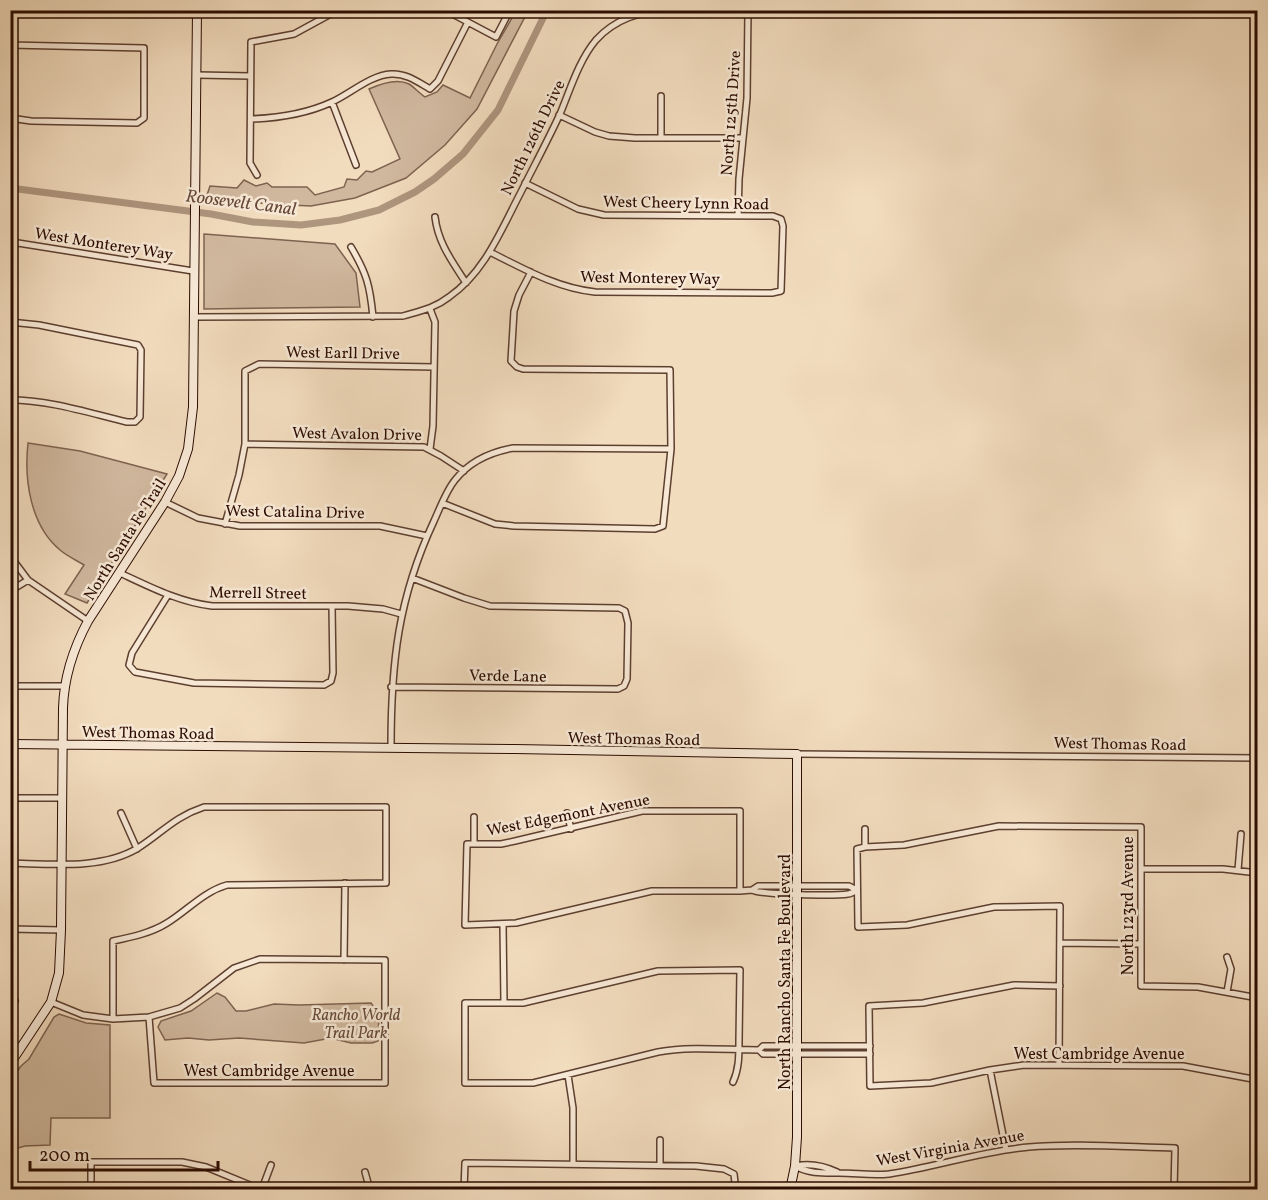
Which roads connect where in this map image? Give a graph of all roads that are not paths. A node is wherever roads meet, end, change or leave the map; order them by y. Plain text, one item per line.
1 (197, 10) edge
2 (338, 10) edge
3 (445, 10) edge
4 (510, 10) edge
5 (666, 10) edge
6 (713, 10) edge
7 (748, 11) edge
8 (788, 11) edge
9 (627, 14) edge
10 (468, 22) junction
11 (10, 45) edge
12 (197, 75) junction
13 (250, 76) junction
14 (661, 96) dead end
15 (332, 102) junction
16 (559, 115) junction
17 (10, 118) edge
18 (251, 119) junction
19 (661, 138) junction
20 (743, 138) junction
21 (356, 165) dead end
22 (257, 176) dead end
23 (525, 183) junction
24 (738, 216) junction
25 (435, 217) dead end
26 (10, 244) edge
27 (351, 247) dead end
28 (489, 252) junction
29 (193, 271) junction
30 (531, 272) junction
31 (466, 283) junction
32 (781, 291) joint
33 (430, 309) junction
34 (193, 317) junction
35 (373, 317) junction
36 (10, 322) edge
37 (434, 367) junction
38 (10, 400) edge
39 (244, 444) junction
40 (430, 449) junction
41 (671, 449) junction
42 (464, 471) junction
43 (165, 502) junction
44 (442, 503) junction
45 (225, 524) junction
46 (427, 536) junction
47 (10, 556) edge
48 (120, 573) junction
49 (412, 578) junction
50 (28, 580) junction
51 (10, 591) edge
52 (168, 595) junction
53 (332, 606) junction
54 (402, 614) junction
55 (88, 621) junction
56 (10, 686) edge
57 (64, 686) junction
58 (391, 687) junction
59 (10, 744) edge
60 (63, 745) junction
61 (391, 747) junction
62 (797, 754) junction
63 (1257, 758) edge
64 (10, 798) edge
65 (63, 798) junction
66 (121, 813) dead end
67 (567, 813) dead end
68 (474, 817) dead end
69 (571, 829) junction
70 (865, 829) dead end
71 (1241, 834) dead end
72 (474, 844) junction
73 (865, 847) junction
74 (137, 849) junction
75 (10, 863) edge
76 (62, 864) junction
77 (1141, 869) junction
78 (1238, 870) junction
79 (1257, 873) edge
80 (345, 883) junction
81 (797, 890) junction
82 (857, 890) junction
83 (741, 891) junction
84 (503, 925) junction
85 (10, 929) edge
86 (62, 930) junction
87 (1060, 944) junction
88 (1141, 944) junction
89 (1227, 957) dead end
90 (344, 960) junction
91 (1060, 986) junction
92 (1227, 992) junction
93 (1257, 998) edge
94 (51, 1002) junction
95 (504, 1003) junction
96 (149, 1017) junction
97 (113, 1019) junction
98 (870, 1046) junction
99 (739, 1050) junction
100 (797, 1050) junction
101 (870, 1054) junction
102 (10, 1064) edge
103 (1059, 1065) junction
104 (990, 1070) junction
105 (568, 1075) junction
106 (1257, 1080) edge
107 (733, 1082) dead end
108 (660, 1140) dead end
109 (1006, 1150) junction
110 (573, 1164) junction
111 (271, 1165) dead end
112 (660, 1165) junction
113 (795, 1166) junction
114 (365, 1172) dead end
115 (10, 1188) edge
116 (28, 1188) dead end
117 (262, 1189) edge
118 (91, 1190) edge
119 (370, 1190) edge
120 (464, 1190) edge
121 (733, 1190) edge
122 (790, 1190) edge
123 (1174, 1190) edge

1 - 12 street, North Santa Fe Trail
2 - 13 street
3 - 10 street
4 - 10 street
5 - 9 street
6 - 7 street
7 - 8 street
7 - 20 street, North 125th Drive
9 - 16 street, North 126th Drive
10 - 15 street
11 - 17 street
12 - 13 street
12 - 29 street, North Santa Fe Trail
13 - 18 street
14 - 19 street
15 - 18 street
15 - 21 street
16 - 19 street
16 - 23 street, North 126th Drive
18 - 22 street
19 - 20 street
20 - 24 street, North 125th Drive
23 - 24 street, West Cheery Lynn Road
23 - 28 street, North 126th Drive
24 - 32 street, West Cheery Lynn Road
25 - 31 street
26 - 29 street, West Monterey Way
27 - 35 street
28 - 30 street, West Monterey Way
28 - 31 street, North 126th Drive
29 - 34 street, North Santa Fe Trail
30 - 32 street, West Monterey Way
30 - 41 street
31 - 33 street
33 - 35 street
33 - 37 street
34 - 35 street
34 - 43 street, North Santa Fe Trail
36 - 38 street
37 - 39 street, West Earll Drive
37 - 40 street
39 - 40 street, West Avalon Drive
39 - 45 street
40 - 42 street, West Avalon Drive
41 - 42 street
41 - 44 street
42 - 44 street
43 - 45 street, West Catalina Drive
43 - 48 street, North Santa Fe Trail
44 - 46 street
45 - 46 street, West Catalina Drive
46 - 49 street
47 - 50 street
48 - 52 street, Merrell Street
48 - 55 street, North Santa Fe Trail
49 - 54 street
49 - 58 street, Verde Lane
50 - 51 street
50 - 55 street
52 - 53 street, Merrell Street
52 - 53 street
53 - 54 street, Merrell Street
54 - 58 street
55 - 57 street, North Santa Fe Trail
56 - 57 street
57 - 60 street, North Santa Fe Trail
58 - 61 street
59 - 60 street, West Thomas Road
60 - 61 street, West Thomas Road
60 - 65 street, North Santa Fe Trail
61 - 62 street, West Thomas Road
62 - 63 street, West Thomas Road
62 - 81 street, North Rancho Santa Fe Boulevard
64 - 65 street
65 - 76 street, North Santa Fe Trail
66 - 74 street
67 - 69 street
68 - 72 street
69 - 72 street, West Edgemont Avenue
69 - 83 street, West Edgemont Avenue
70 - 73 street
71 - 78 street
72 - 84 street
73 - 77 street, North 123rd Avenue
73 - 82 street
74 - 76 street
74 - 80 street
75 - 76 street
76 - 86 street, North Santa Fe Trail
77 - 78 street
77 - 88 street, North 123rd Avenue
78 - 79 street
80 - 90 street
80 - 97 street
81 - 82 street
81 - 83 street
81 - 100 street, North Rancho Santa Fe Boulevard
82 - 87 street
83 - 84 street
84 - 95 street
85 - 86 street
86 - 94 street, North Santa Fe Trail
87 - 88 street
87 - 91 street
88 - 92 street, North 123rd Avenue
89 - 92 street
90 - 96 street
90 - 96 street, West Cambridge Avenue
91 - 98 street
91 - 103 street
92 - 93 street
94 - 97 street
94 - 102 street, North Santa Fe Trail
95 - 99 street
95 - 105 street
96 - 97 street
98 - 100 street
98 - 101 street
99 - 100 street
99 - 105 street
99 - 107 street
100 - 101 street
100 - 113 street, North Rancho Santa Fe Boulevard
101 - 104 street, West Cambridge Avenue
103 - 104 street, West Cambridge Avenue
103 - 106 street, West Cambridge Avenue
104 - 109 street
105 - 110 street
108 - 112 street
109 - 113 street, West Virginia Avenue
109 - 123 street, West Virginia Avenue
110 - 112 street
110 - 120 street
111 - 117 street
112 - 121 street
113 - 122 street, North Rancho Santa Fe Boulevard
114 - 119 street
115 - 116 street
117 - 118 street

